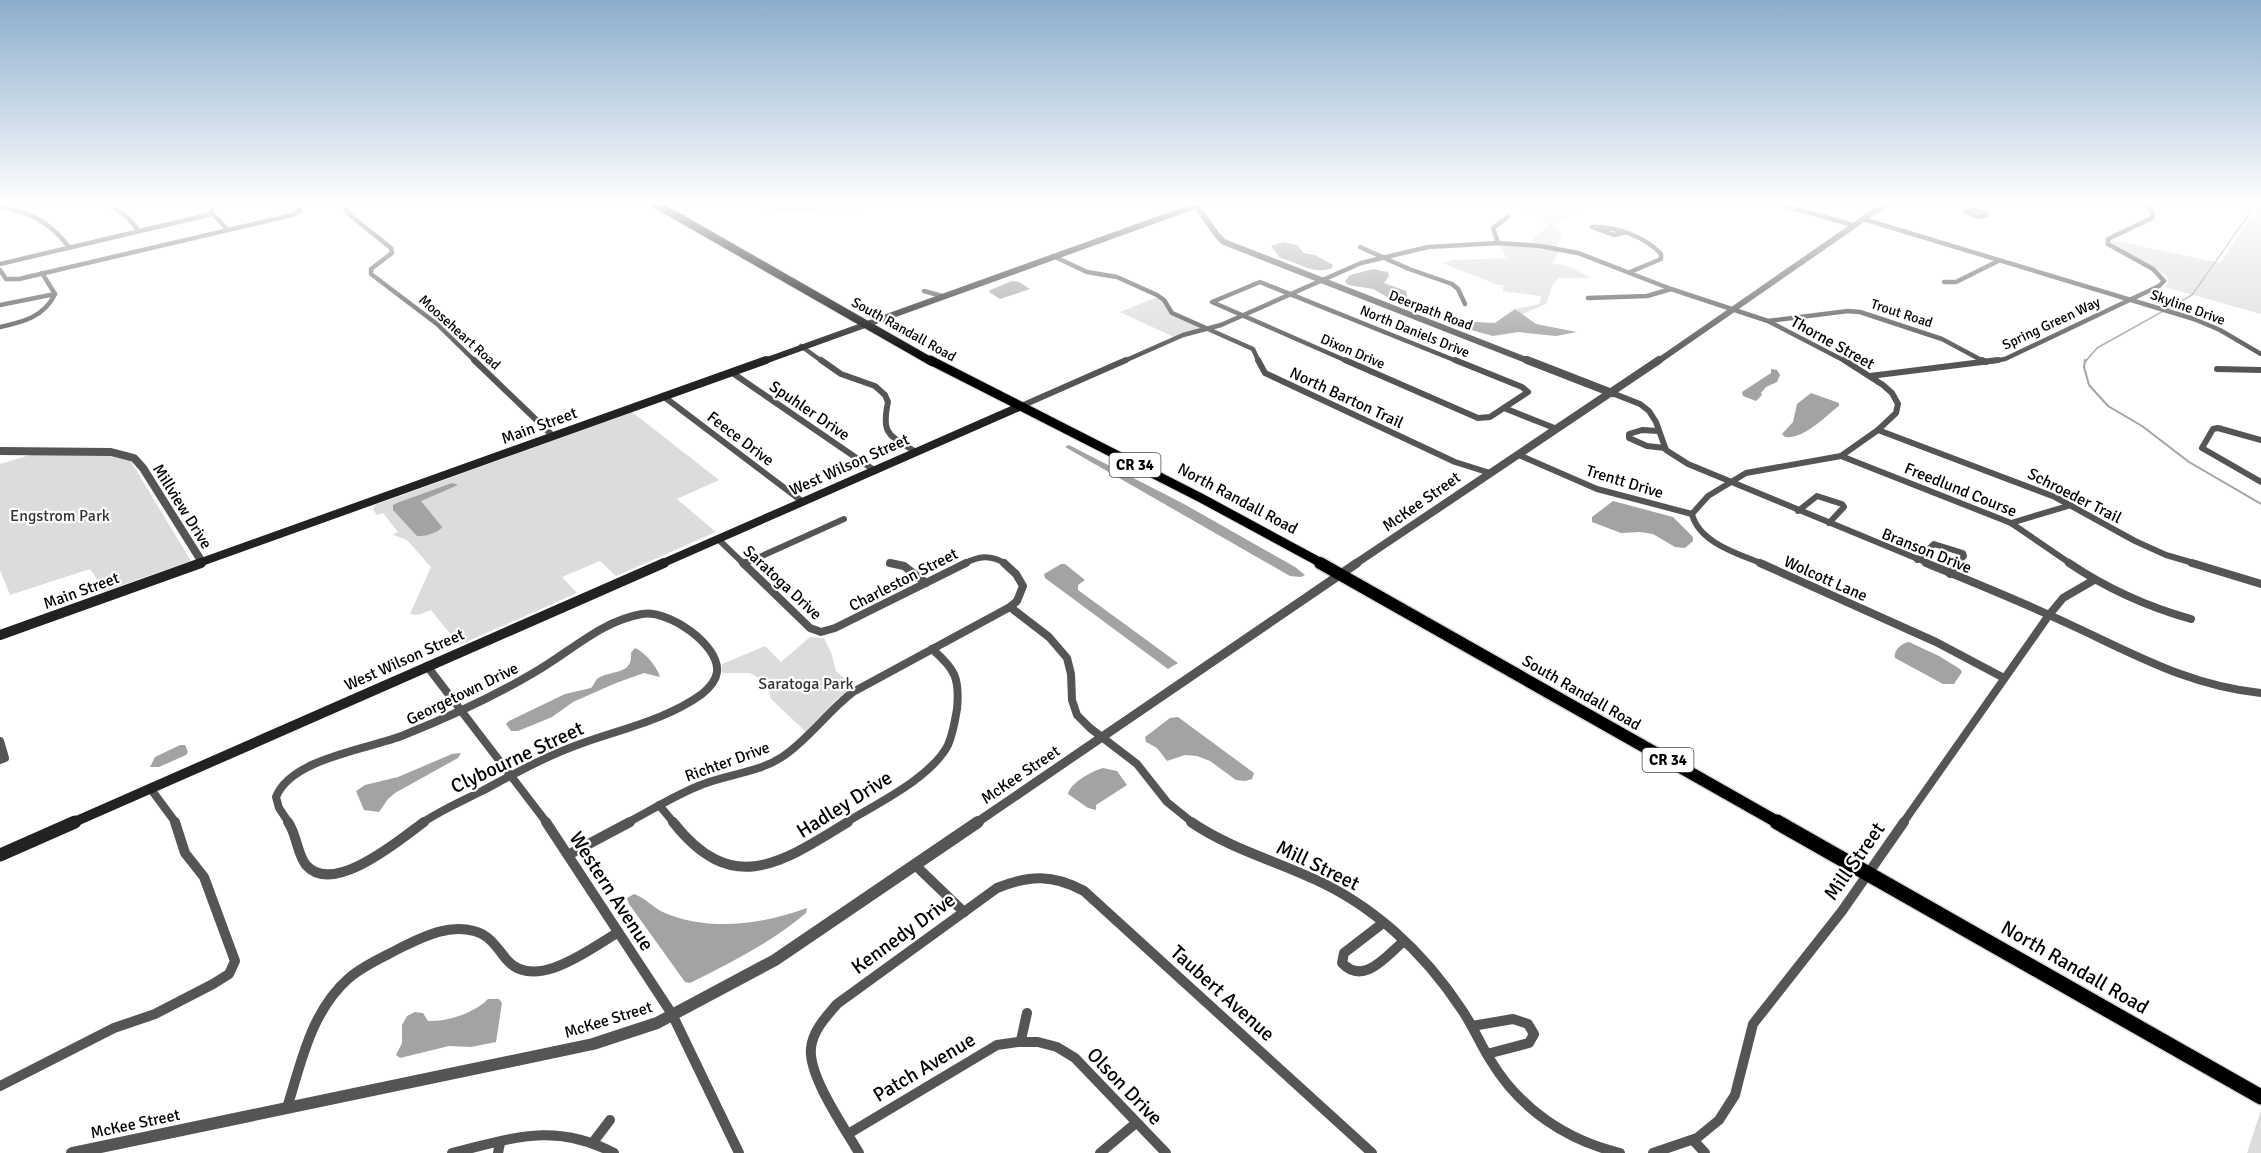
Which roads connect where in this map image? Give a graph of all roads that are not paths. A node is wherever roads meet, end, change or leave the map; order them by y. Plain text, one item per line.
1 (33, 256) edge
2 (116, 256) edge
3 (388, 256) edge
4 (746, 256) edge
5 (1053, 256) joint
6 (1260, 256) edge
7 (1388, 256) edge
8 (1587, 256) edge
9 (1661, 256) edge
10 (1809, 256) edge
11 (1982, 256) edge
12 (2127, 256) edge
13 (1382, 257) junction
14 (1998, 261) junction
15 (0, 264) edge
16 (0, 270) edge
17 (1630, 272) junction
18 (42, 273) junction
19 (1323, 280) junction
20 (1944, 282) dead end
21 (1671, 289) junction
22 (55, 294) junction
23 (1293, 294) junction
24 (1588, 298) dead end
25 (2129, 300) junction
26 (1215, 304) joint
27 (1465, 304) dead end
28 (0, 305) edge
29 (1732, 310) junction
30 (1242, 316) junction
31 (1768, 321) junction
32 (864, 324) junction
33 (0, 327) edge
34 (1207, 329) junction
35 (801, 346) junction
36 (2261, 354) edge
37 (1986, 363) junction
38 (2217, 369) dead end
39 (2261, 370) edge
40 (731, 372) junction
41 (1870, 376) junction
42 (1612, 393) junction
43 (663, 396) junction
44 (1018, 407) junction
45 (1504, 408) junction
46 (1557, 429) junction
47 (1878, 430) junction
48 (1658, 431) junction
49 (553, 436) junction
50 (2261, 440) edge
51 (1665, 448) junction
52 (0, 451) edge
53 (916, 452) junction
54 (1519, 455) junction
55 (1841, 456) junction
56 (874, 470) junction
57 (1490, 473) junction
58 (1728, 482) junction
59 (2261, 482) edge
60 (803, 502) junction
61 (2071, 506) junction
62 (1798, 511) junction
63 (1692, 514) junction
64 (844, 519) dead end
65 (2011, 523) junction
66 (1829, 524) junction
67 (718, 539) junction
68 (1917, 560) junction
69 (202, 562) junction
70 (890, 563) dead end
71 (744, 564) junction
72 (1950, 574) junction
73 (1342, 575) junction
74 (2094, 580) junction
75 (926, 583) junction
76 (2261, 584) edge
77 (1010, 607) junction
78 (656, 613) joint
79 (2049, 615) junction
80 (2191, 619) dead end
81 (835, 628) joint
82 (0, 635) edge
83 (932, 649) junction
84 (427, 666) junction
85 (2004, 678) junction
86 (2261, 693) edge
87 (461, 709) junction
88 (1103, 737) junction
89 (0, 741) edge
90 (3, 759) edge
91 (512, 775) junction
92 (150, 788) junction
93 (659, 805) junction
94 (0, 855) edge
95 (568, 855) junction
96 (915, 865) junction
97 (334, 872) joint
98 (1868, 873) junction
99 (1040, 876) joint
100 (964, 912) junction
101 (1383, 923) junction
102 (617, 933) junction
103 (1404, 941) junction
104 (1027, 1013) dead end
105 (672, 1014) junction
106 (1472, 1026) junction
107 (1021, 1040) junction
108 (1486, 1054) junction
109 (0, 1086) edge
110 (2261, 1097) edge
111 (287, 1108) junction
112 (610, 1120) dead end
113 (1136, 1123) junction
114 (848, 1134) junction
115 (594, 1141) junction
116 (1694, 1141) junction
117 (499, 1148) edge
118 (72, 1153) edge
119 (452, 1153) edge
120 (614, 1153) edge
121 (739, 1153) edge
122 (859, 1153) edge
123 (1100, 1153) edge
124 (1166, 1153) edge
125 (1372, 1153) edge
126 (1620, 1153) edge
127 (1653, 1153) edge
128 (1705, 1153) edge

1 - 15 street
2 - 18 street
3 - 49 street, Mooseheart Road
4 - 32 main road, South Randall Road / CR 34
5 - 32 main road, Main Street
5 - 34 street, North Barton Trail
6 - 19 street, Deerpath Road
7 - 13 street, West Wilson Street
8 - 17 street, West Wilson Street
9 - 17 street
10 - 29 street, McKee Street
11 - 14 street, Skyline Drive
12 - 25 street, Spring Green Way
13 - 19 street, West Wilson Street
13 - 27 street
14 - 20 street
14 - 25 street, Skyline Drive
16 - 18 street
17 - 21 street, West Wilson Street
18 - 22 street
19 - 23 street, West Wilson Street
19 - 42 street, Deerpath Road
21 - 24 street
21 - 29 street, West Wilson Street
22 - 28 street
22 - 33 street
23 - 26 street, North Daniels Drive
23 - 30 street, West Wilson Street
23 - 45 street, North Daniels Drive
25 - 36 street, Skyline Drive
25 - 37 street, Spring Green Way
26 - 30 street, Dixon Drive
29 - 31 street, Thorne Street
29 - 42 street, McKee Street
30 - 34 street, West Wilson Street
30 - 45 street, Dixon Drive
31 - 37 street, Trout Road
31 - 41 street, Thorne Street
32 - 35 main road, Main Street
32 - 44 main road, South Randall Road / CR 34
34 - 44 street, West Wilson Street
34 - 57 street, North Barton Trail
35 - 40 main road, Main Street
35 - 53 street
37 - 41 street, Spring Green Way
38 - 39 street
40 - 43 main road, Main Street
40 - 56 street, Spuhler Drive
41 - 47 street, Thorne Street
42 - 46 street, McKee Street
42 - 48 street
43 - 49 main road, Main Street
43 - 60 street, Feece Drive
44 - 53 main road, West Wilson Street
44 - 73 main road, North Randall Road / CR 34
45 - 46 street
46 - 54 street, McKee Street
47 - 55 street, Thorne Street
47 - 61 street, Schroeder Trail
48 - 51 street
48 - 51 street
49 - 69 main road, Main Street
50 - 59 street
51 - 58 street, Branson Drive
52 - 69 street, Millview Drive
53 - 56 main road, West Wilson Street
54 - 57 street, McKee Street
54 - 63 street, Trentt Drive
55 - 58 street, Thorne Street
55 - 65 street, Freedlund Course
56 - 60 main road, West Wilson Street
57 - 73 street, McKee Street
58 - 62 street, Branson Drive
58 - 63 street
60 - 67 main road, West Wilson Street
61 - 65 street
61 - 76 street, Schroeder Trail
62 - 66 street, Branson Drive
62 - 66 street
63 - 85 street, Wolcott Lane
64 - 71 street
65 - 74 street, Freedlund Course
66 - 68 street, Branson Drive
67 - 71 street, Saratoga Drive
67 - 84 main road, West Wilson Street
68 - 72 street, Branson Drive
68 - 72 street
69 - 82 main road, Main Street
70 - 75 street
71 - 81 street, Saratoga Drive
72 - 79 street, Branson Drive
73 - 88 street, McKee Street
73 - 98 main road, South Randall Road / CR 34
74 - 79 street, Mill Street
74 - 80 street, Freedlund Course
75 - 77 street, Charleston Street
75 - 81 street, Charleston Street
77 - 83 street, Richter Drive
77 - 88 street, Mill Street
78 - 87 street, Georgetown Drive
78 - 91 street, Clybourne Street
79 - 85 street, Mill Street
79 - 86 street, Branson Drive
83 - 93 street, Richter Drive
83 - 93 street, Hadley Drive
84 - 87 street, Western Avenue
84 - 92 main road, West Wilson Street
85 - 98 street, Mill Street
87 - 91 street, Western Avenue
87 - 97 street, Georgetown Drive
88 - 96 street, McKee Street
88 - 101 street, Mill Street
89 - 90 street
91 - 95 street, Western Avenue
91 - 97 street, Clybourne Street
92 - 94 main road, West Wilson Street
92 - 109 street
93 - 95 street, Richter Drive
95 - 102 street, Western Avenue
96 - 100 street
96 - 105 street, McKee Street
98 - 110 main road, North Randall Road / CR 34
98 - 116 street, Mill Street
99 - 100 street, Kennedy Drive
99 - 125 street, Taubert Avenue
100 - 114 street, Kennedy Drive
101 - 103 street, Mill Street
101 - 103 street
102 - 105 street, Western Avenue
102 - 111 street
103 - 106 street, Mill Street
104 - 107 street
105 - 111 street, McKee Street
105 - 121 street, Western Avenue
106 - 108 street, Mill Street
106 - 108 street
107 - 113 street, Olson Drive
107 - 114 street, Patch Avenue
108 - 126 street, Mill Street
111 - 118 street, McKee Street
112 - 115 street
113 - 123 street
113 - 124 street, Olson Drive
114 - 122 street
115 - 117 street
115 - 120 street
116 - 127 street, Mill Street
116 - 128 street
117 - 119 street

